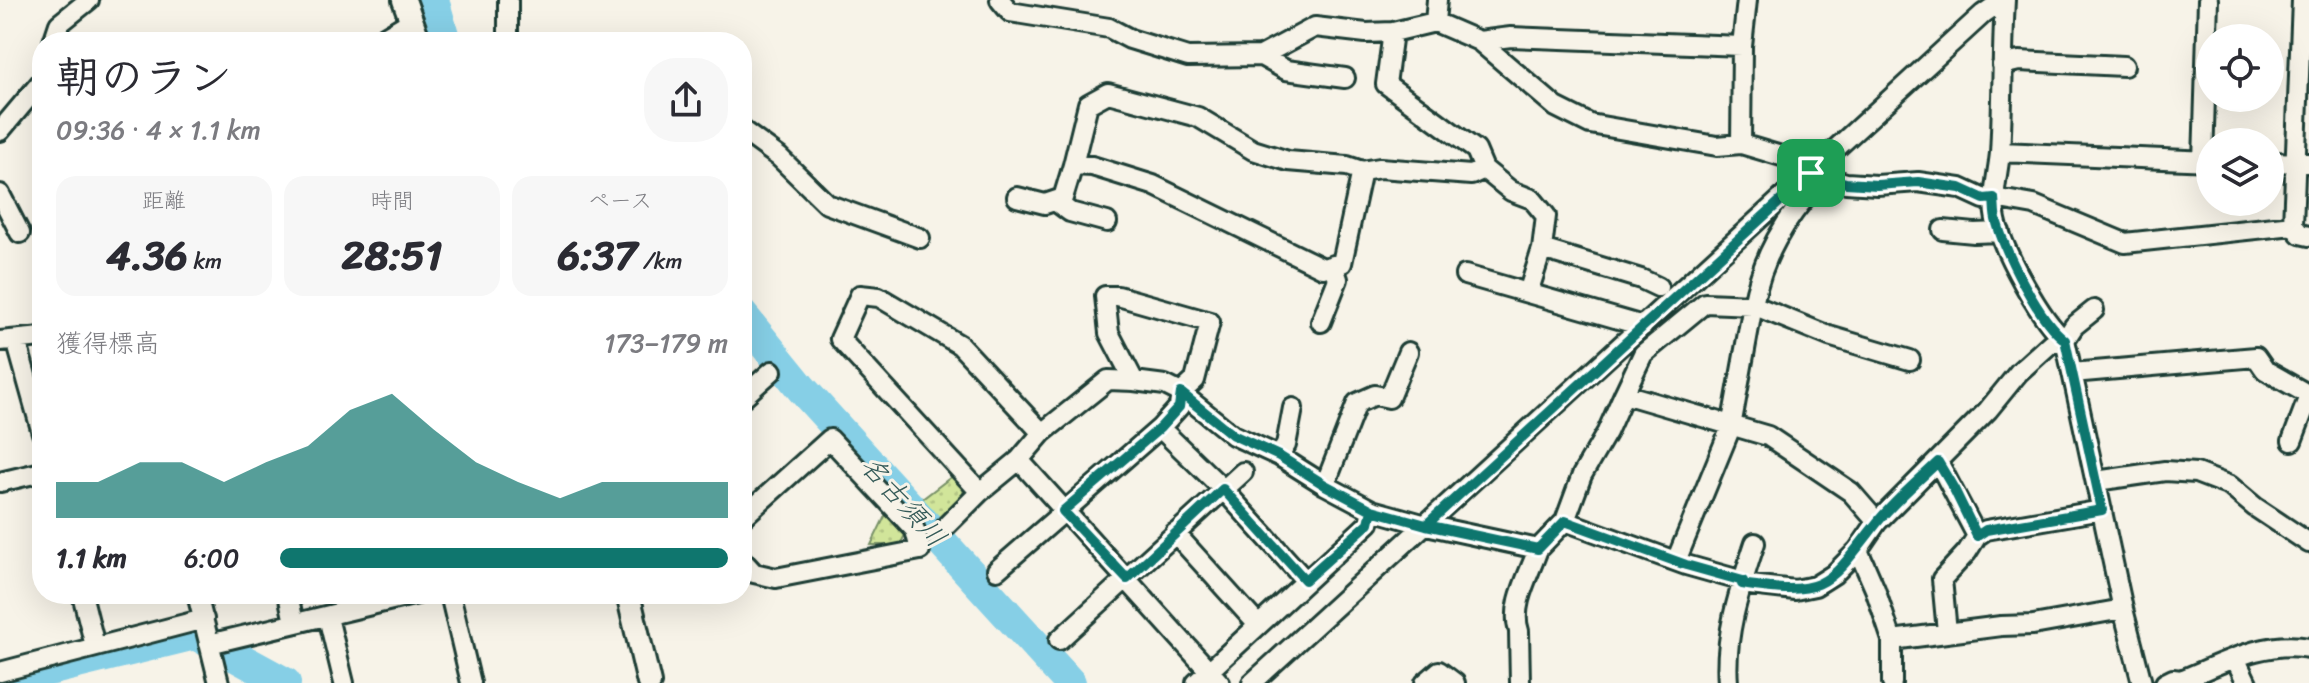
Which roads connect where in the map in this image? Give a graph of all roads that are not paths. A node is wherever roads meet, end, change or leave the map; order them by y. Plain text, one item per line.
1 (89, 0) edge
2 (508, 0) edge
3 (1000, 0) edge
4 (1437, 0) edge
5 (1747, 0) edge
6 (2004, 0) edge
7 (2208, 0) edge
8 (2302, 0) edge
9 (411, 21) edge
10 (1435, 22) junction
11 (56, 32) edge
12 (393, 32) edge
13 (508, 32) edge
14 (1393, 32) junction
15 (1479, 41) junction
16 (1742, 46) junction
17 (1261, 56) junction
18 (2002, 65) junction
19 (2124, 66) dead end
20 (1345, 78) dead end
21 (32, 93) edge
22 (2206, 128) edge
23 (0, 131) edge
24 (752, 137) edge
25 (1741, 144) junction
26 (2000, 152) junction
27 (2196, 161) edge
28 (2302, 163) edge
29 (1073, 165) junction
30 (1484, 169) junction
31 (1362, 171) junction
32 (1811, 173) junction
33 (1017, 197) dead end
34 (1994, 198) junction
35 (1055, 201) junction
36 (2, 204) edge
37 (1107, 222) dead end
38 (2293, 225) junction
39 (1943, 230) dead end
40 (2000, 232) junction
41 (20, 233) dead end
42 (2309, 236) edge
43 (920, 238) dead end
44 (1542, 249) junction
45 (1333, 265) junction
46 (1465, 275) dead end
47 (1658, 287) dead end
48 (1528, 293) junction
49 (1753, 305) junction
50 (2094, 310) dead end
51 (1321, 322) dead end
52 (1643, 326) junction
53 (32, 338) edge
54 (8, 340) edge
55 (2065, 340) junction
56 (1408, 352) dead end
57 (1910, 360) dead end
58 (772, 371) dead end
59 (2072, 373) junction
60 (1134, 381) junction
61 (752, 389) edge
62 (1181, 393) junction
63 (1624, 394) junction
64 (2309, 396) edge
65 (32, 406) edge
66 (1293, 408) dead end
67 (1731, 427) junction
68 (1160, 428) junction
69 (1042, 433) junction
70 (2292, 441) dead end
71 (1279, 456) junction
72 (1019, 460) junction
73 (1938, 462) junction
74 (1243, 472) dead end
75 (32, 474) edge
76 (2096, 481) junction
77 (0, 482) edge
78 (1325, 485) junction
79 (1223, 489) junction
80 (980, 492) junction
81 (752, 509) edge
82 (1372, 510) junction
83 (2102, 510) junction
84 (1063, 511) junction
85 (1565, 521) junction
86 (1877, 522) junction
87 (947, 525) dead end
88 (1426, 525) junction
89 (1175, 533) junction
90 (1977, 536) junction
91 (1755, 543) dead end
92 (2309, 543) edge
93 (1538, 549) junction
94 (1858, 550) junction
95 (1676, 561) junction
96 (997, 570) dead end
97 (752, 571) edge
98 (1127, 579) junction
99 (1305, 580) junction
100 (1742, 582) junction
101 (84, 604) edge
102 (200, 604) edge
103 (290, 604) edge
104 (378, 604) edge
105 (452, 604) edge
106 (630, 604) edge
107 (2123, 609) junction
108 (328, 617) junction
109 (204, 619) junction
110 (294, 623) junction
111 (1258, 625) junction
112 (1947, 632) junction
113 (1059, 640) dead end
114 (1892, 640) junction
115 (209, 644) junction
116 (95, 646) junction
117 (2309, 648) edge
118 (2235, 658) junction
119 (0, 672) edge
120 (1208, 679) edge
121 (2176, 682) edge
122 (219, 683) edge
123 (344, 683) edge
124 (471, 683) edge
125 (649, 683) edge
126 (1252, 683) edge
127 (1425, 683) edge
128 (1455, 683) edge
129 (1520, 683) edge
130 (1728, 683) edge
131 (1892, 683) edge
132 (2142, 683) edge
133 (2247, 683) edge

1 - 11 street
2 - 13 street
3 - 17 street
4 - 10 street
5 - 16 street
6 - 18 street
6 - 32 street
7 - 22 street
8 - 28 street
9 - 12 street
10 - 14 street
10 - 15 street
14 - 17 street
14 - 30 street
15 - 16 street
15 - 25 street
16 - 25 street
17 - 20 street
18 - 19 street
18 - 26 street
21 - 23 street
24 - 43 street
25 - 32 street
26 - 27 street
26 - 34 street
28 - 38 street
29 - 31 street
29 - 35 street
29 - 45 street
30 - 31 street
30 - 44 street
31 - 45 street
32 - 34 street
32 - 49 street
32 - 52 street
33 - 35 street
34 - 38 street
34 - 40 street
35 - 37 street
36 - 41 street
38 - 42 street
39 - 40 street
40 - 55 street
44 - 47 street
44 - 48 street
45 - 51 street
46 - 48 street
48 - 52 street
49 - 57 street
49 - 63 street
49 - 67 street
50 - 55 street
52 - 88 street
53 - 54 street
54 - 65 street
55 - 59 street
55 - 73 street
56 - 78 street
58 - 61 street
59 - 64 street
59 - 76 street
60 - 62 street
60 - 62 street
60 - 69 street
62 - 68 street
62 - 71 street
63 - 67 street
63 - 85 street
64 - 70 street
66 - 71 street
67 - 86 street
67 - 95 street
68 - 79 street
68 - 84 street
69 - 72 street
69 - 80 street
71 - 78 street
72 - 80 street
72 - 84 street
73 - 86 street
73 - 90 street
74 - 79 street
75 - 77 street
76 - 83 street
76 - 92 street
78 - 82 street
79 - 89 street
79 - 99 street
80 - 87 street
81 - 97 street
82 - 88 street
82 - 99 street
83 - 90 street
83 - 107 street
84 - 96 street
84 - 98 street
85 - 93 street
85 - 95 street
86 - 94 street
88 - 93 street
88 - 126 street
89 - 98 street
89 - 111 street
90 - 112 street
91 - 100 street
93 - 129 street
94 - 100 street
94 - 114 street
95 - 100 street
98 - 113 street
98 - 120 street
99 - 111 street
100 - 130 street
101 - 116 street
102 - 109 street
103 - 110 street
104 - 108 street
105 - 124 street
106 - 125 main road
107 - 112 street
107 - 132 street
108 - 110 street
108 - 123 street
109 - 115 street
109 - 116 street
110 - 115 street
111 - 120 street
112 - 114 street
114 - 131 street
115 - 122 street
116 - 119 street
117 - 118 street
118 - 121 street
118 - 133 street
127 - 128 street

